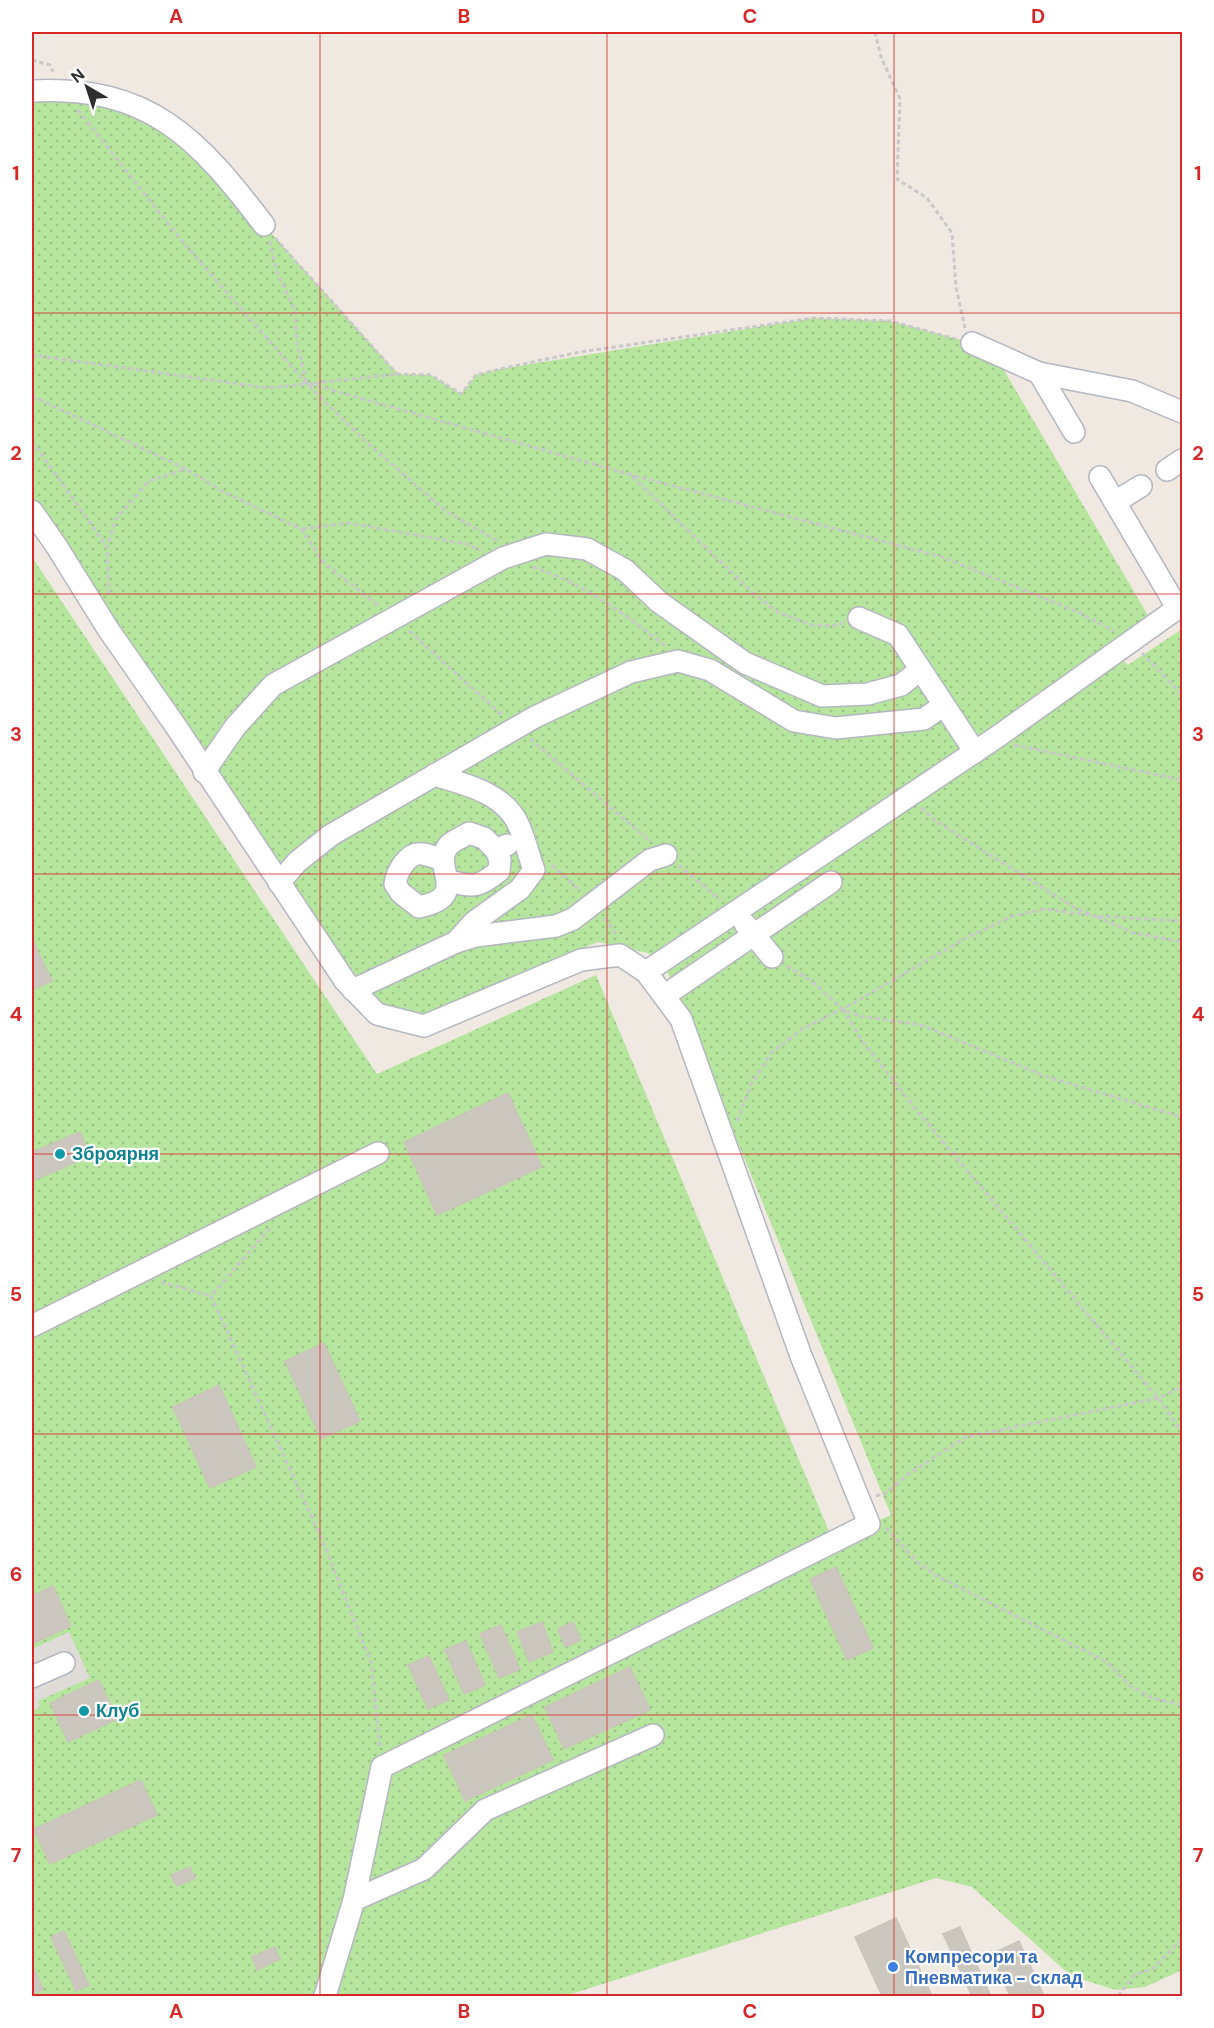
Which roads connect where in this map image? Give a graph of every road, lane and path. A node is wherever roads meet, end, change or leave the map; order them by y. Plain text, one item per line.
1 (875, 32) edge
2 (32, 60) edge
3 (61, 90) junction
4 (32, 91) edge
5 (264, 225) junction
6 (972, 343) junction
7 (32, 355) edge
8 (1039, 373) junction
9 (398, 374) junction
10 (306, 382) junction
11 (1182, 412) edge
12 (1074, 432) dead end
13 (32, 441) edge
14 (186, 469) dead end
15 (632, 476) junction
16 (1100, 477) dead end
17 (1141, 486) dead end
18 (1115, 502) junction
19 (32, 511) edge
20 (107, 547) junction
21 (517, 552) junction
22 (109, 597) dead end
23 (1180, 607) edge
24 (859, 618) joint
25 (1131, 640) junction
26 (920, 670) junction
27 (1182, 695) edge
28 (944, 705) junction
29 (997, 737) junction
30 (975, 752) junction
31 (204, 772) junction
32 (434, 775) junction
33 (1182, 780) edge
34 (909, 796) junction
35 (522, 838) junction
36 (496, 850) junction
37 (666, 855) dead end
38 (442, 859) junction
39 (448, 881) junction
40 (831, 882) dead end
41 (279, 883) junction
42 (735, 913) junction
43 (1095, 916) junction
44 (1182, 921) edge
45 (755, 934) junction
46 (456, 942) junction
47 (1182, 942) edge
48 (772, 957) joint
49 (646, 972) junction
50 (353, 990) junction
51 (664, 996) junction
52 (843, 1009) junction
53 (1182, 1117) edge
54 (728, 1150) junction
55 (378, 1153) dead end
56 (272, 1226) dead end
57 (134, 1274) junction
58 (211, 1296) junction
59 (32, 1326) edge
60 (1182, 1387) edge
61 (1158, 1398) junction
62 (1182, 1432) edge
63 (860, 1501) junction
64 (869, 1524) junction
65 (64, 1663) dead end
66 (32, 1677) edge
67 (1182, 1705) edge
68 (653, 1736) dead end
69 (382, 1767) junction
70 (354, 1900) junction
71 (1182, 1939) edge
72 (325, 1996) edge
73 (1118, 1996) edge

1 - 6 path
2 - 3 path
3 - 4 lane
3 - 5 lane
3 - 10 path
5 - 9 path
5 - 10 path
6 - 8 lane
6 - 9 path
7 - 10 path
8 - 11 lane
8 - 12 lane
9 - 10 path
10 - 15 path
10 - 21 path
13 - 20 path
14 - 20 path
15 - 24 path
15 - 25 path
16 - 18 lane
17 - 18 lane
18 - 23 lane
19 - 31 lane
20 - 22 path
21 - 26 lane
21 - 31 lane
23 - 25 lane
24 - 26 lane
25 - 27 path
25 - 29 lane
26 - 28 lane
28 - 30 lane
28 - 32 lane
29 - 30 lane
29 - 33 path
30 - 34 lane
31 - 41 lane
32 - 35 lane
32 - 41 lane
34 - 42 lane
34 - 43 path
35 - 36 lane
35 - 46 lane
36 - 38 lane
36 - 39 lane
37 - 46 lane
38 - 39 lane
38 - 39 lane
40 - 45 lane
41 - 50 lane
42 - 45 lane
42 - 49 lane
43 - 44 path
43 - 47 path
43 - 52 path
45 - 48 lane
45 - 51 lane
46 - 50 lane
48 - 52 path
49 - 50 lane
49 - 51 lane
51 - 54 lane
52 - 53 path
52 - 54 path
52 - 61 path
54 - 63 lane
55 - 57 lane
56 - 58 path
57 - 58 path
57 - 59 lane
58 - 69 path
60 - 61 path
61 - 62 path
61 - 63 path
63 - 64 lane
64 - 67 path
64 - 69 lane
65 - 66 lane
68 - 70 lane
69 - 70 lane
70 - 72 lane
71 - 73 path

